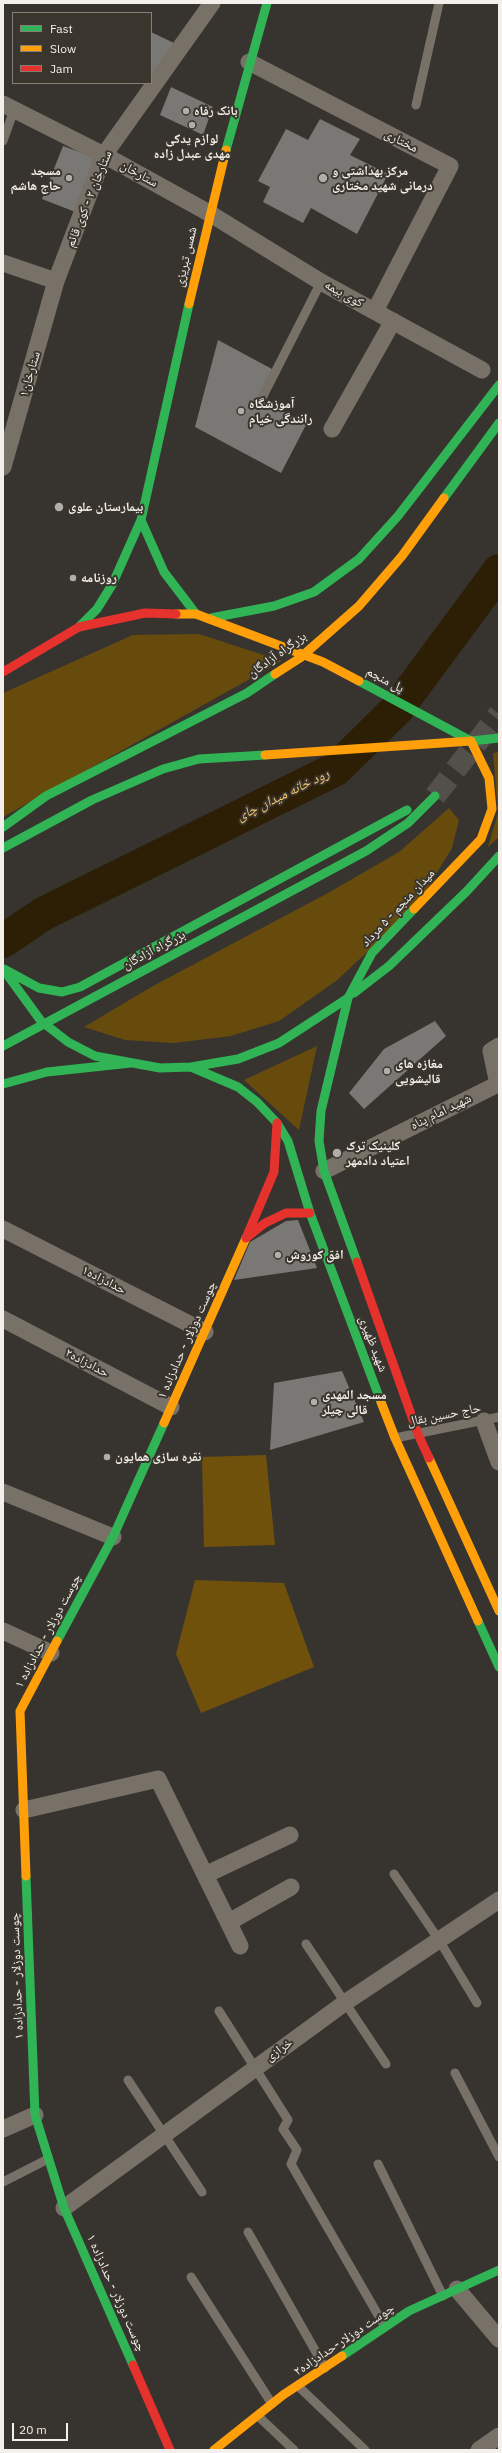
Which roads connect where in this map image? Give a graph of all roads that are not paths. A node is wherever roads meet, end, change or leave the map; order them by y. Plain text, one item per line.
1 (212, 3) edge
2 (267, 3) edge
3 (439, 3) edge
4 (249, 62) junction
5 (416, 105) dead end
6 (8, 107) edge
7 (3, 141) edge
8 (104, 154) junction
9 (209, 213) junction
10 (3, 263) edge
11 (56, 281) junction
12 (321, 282) junction
13 (375, 311) junction
14 (393, 321) junction
15 (482, 370) dead end
16 (499, 385) edge
17 (262, 398) dead end
18 (499, 423) edge
19 (332, 429) dead end
20 (3, 467) edge
21 (141, 520) junction
22 (196, 614) junction
23 (211, 618) junction
24 (79, 627) junction
25 (3, 672) edge
26 (499, 738) edge
27 (471, 741) junction
28 (3, 827) edge
29 (3, 848) edge
30 (499, 856) edge
31 (3, 969) edge
32 (348, 998) junction
33 (3, 1046) edge
34 (499, 1046) edge
35 (131, 1063) junction
36 (191, 1067) junction
37 (3, 1084) edge
38 (277, 1123) junction
39 (324, 1171) junction
40 (310, 1214) junction
41 (3, 1229) edge
42 (246, 1238) junction
43 (3, 1319) edge
44 (205, 1332) junction
45 (171, 1407) junction
46 (491, 1419) edge
47 (418, 1434) junction
48 (395, 1438) junction
49 (499, 1462) edge
50 (3, 1492) edge
51 (113, 1537) junction
52 (495, 1591) edge
53 (468, 1599) junction
54 (499, 1611) edge
55 (3, 1631) edge
56 (51, 1653) junction
57 (499, 1667) edge
58 (20, 1711) junction
59 (9, 1715) dead end
60 (24, 1810) junction
61 (290, 1835) dead end
62 (394, 1874) dead end
63 (205, 1875) junction
64 (291, 1887) dead end
65 (499, 1900) edge
66 (228, 1922) junction
67 (439, 1940) junction
68 (306, 1944) dead end
69 (240, 1946) dead end
70 (346, 2002) junction
71 (477, 2003) dead end
72 (219, 2011) dead end
73 (386, 2064) dead end
74 (256, 2066) junction
75 (455, 2073) dead end
76 (128, 2080) dead end
77 (35, 2115) junction
78 (3, 2129) edge
79 (164, 2134) junction
80 (499, 2157) edge
81 (49, 2159) junction
82 (378, 2164) dead end
83 (3, 2182) edge
84 (202, 2192) dead end
85 (64, 2208) junction
86 (248, 2232) dead end
87 (499, 2270) edge
88 (191, 2277) dead end
89 (450, 2293) junction
90 (385, 2327) junction
91 (499, 2339) edge
92 (325, 2368) junction
93 (298, 2386) junction
94 (272, 2404) junction
95 (258, 2416) junction
96 (499, 2436) edge
97 (226, 2447) edge
98 (170, 2450) edge
99 (214, 2450) edge
100 (294, 2450) edge
101 (365, 2450) edge
102 (479, 2450) edge

1 - 8 street, ستارخان ۲ - کوی قائم
2 - 4 main road, شمس تبریزی
3 - 5 lane
4 - 9 main road, شمس تبریزی
4 - 13 street, مختاری
6 - 7 lane
6 - 8 street, ستارخان
8 - 9 street, ستارخان
8 - 11 street, ستارخان ۲ - کوی قائم
9 - 12 street, کوی بیمه
9 - 21 main road, شمس تبریزی
10 - 11 street
11 - 20 street, ستارخان۱
12 - 13 street, کوی بیمه
12 - 17 lane
13 - 14 street, کوی بیمه
14 - 15 street, کوی بیمه
14 - 19 street
16 - 23 main road
18 - 28 main road, بزرگراه آزادگان
21 - 22 main road
21 - 24 main road, شمس تبریزی
22 - 23 main road
22 - 24 main road
23 - 27 main road, پل منجم
24 - 25 main road
26 - 27 main road
27 - 29 main road
27 - 32 main road, میدان منجم - ۵ مرداد
30 - 32 main road
31 - 33 main road, بزرگراه آزادگان
31 - 35 main road, میدان منجم - ۵ مرداد
32 - 36 main road, میدان منجم - ۵ مرداد
32 - 39 main road, شهید ظهیری
34 - 39 street, شهید امام پناه
35 - 36 main road, میدان منجم - ۵ مرداد
35 - 37 main road
36 - 38 main road, شهید ظهیری
38 - 40 main road, شهید ظهیری
38 - 42 main road, چوست دوزلار - حدادزاده ۱
39 - 47 main road, شهید ظهیری
40 - 42 main road
40 - 48 main road, شهید ظهیری
41 - 44 street, حدادزاده۱
42 - 44 main road, چوست دوزلار - حدادزاده ۱
43 - 45 street, حدادزاده۲
44 - 45 main road, چوست دوزلار - حدادزاده ۱
45 - 51 main road, چوست دوزلار - حدادزاده ۱
46 - 47 lane, حاج حسین بقال
46 - 49 street
47 - 48 lane, حاج حسین بقال
47 - 52 main road, شهید ظهیری
48 - 53 main road, شهید ظهیری
50 - 51 street
51 - 56 main road, چوست دوزلار - حدادزاده ۱
52 - 53 street
52 - 54 main road, شهید ظهیری
53 - 57 main road, شهید ظهیری
55 - 56 street
56 - 58 main road, چوست دوزلار - حدادزاده ۱
58 - 59 main road
58 - 60 main road, چوست دوزلار - حدادزاده ۱
60 - 63 street
60 - 77 main road, چوست دوزلار - حدادزاده ۱
61 - 63 street
62 - 67 lane
63 - 66 street
64 - 66 street
65 - 67 street, خرازی
66 - 69 street
67 - 70 street, خرازی
67 - 71 lane
68 - 70 lane
70 - 73 lane
70 - 74 street, خرازی
72 - 74 lane
74 - 79 street, خرازی
74 - 90 lane
75 - 80 lane
76 - 79 lane
77 - 78 street
77 - 81 main road, چوست دوزلار - حدادزاده ۱
79 - 84 lane
79 - 85 street, خرازی
81 - 83 lane
81 - 85 main road, چوست دوزلار - حدادزاده ۱
82 - 89 lane
85 - 98 main road, چوست دوزلار - حدادزاده ۱
86 - 92 lane
87 - 89 main road, چوست دوزلار-حدادزاده۲
88 - 94 lane
89 - 90 main road, چوست دوزلار-حدادزاده۲
89 - 91 street
90 - 92 main road, چوست دوزلار-حدادزاده۲
92 - 93 main road, چوست دوزلار-حدادزاده۲
93 - 94 main road, چوست دوزلار-حدادزاده۲
93 - 101 lane
94 - 95 main road, چوست دوزلار-حدادزاده۲
95 - 97 main road, چوست دوزلار-حدادزاده۲
95 - 100 lane
96 - 102 street
97 - 99 main road, چوست دوزلار-حدادزاده۲

